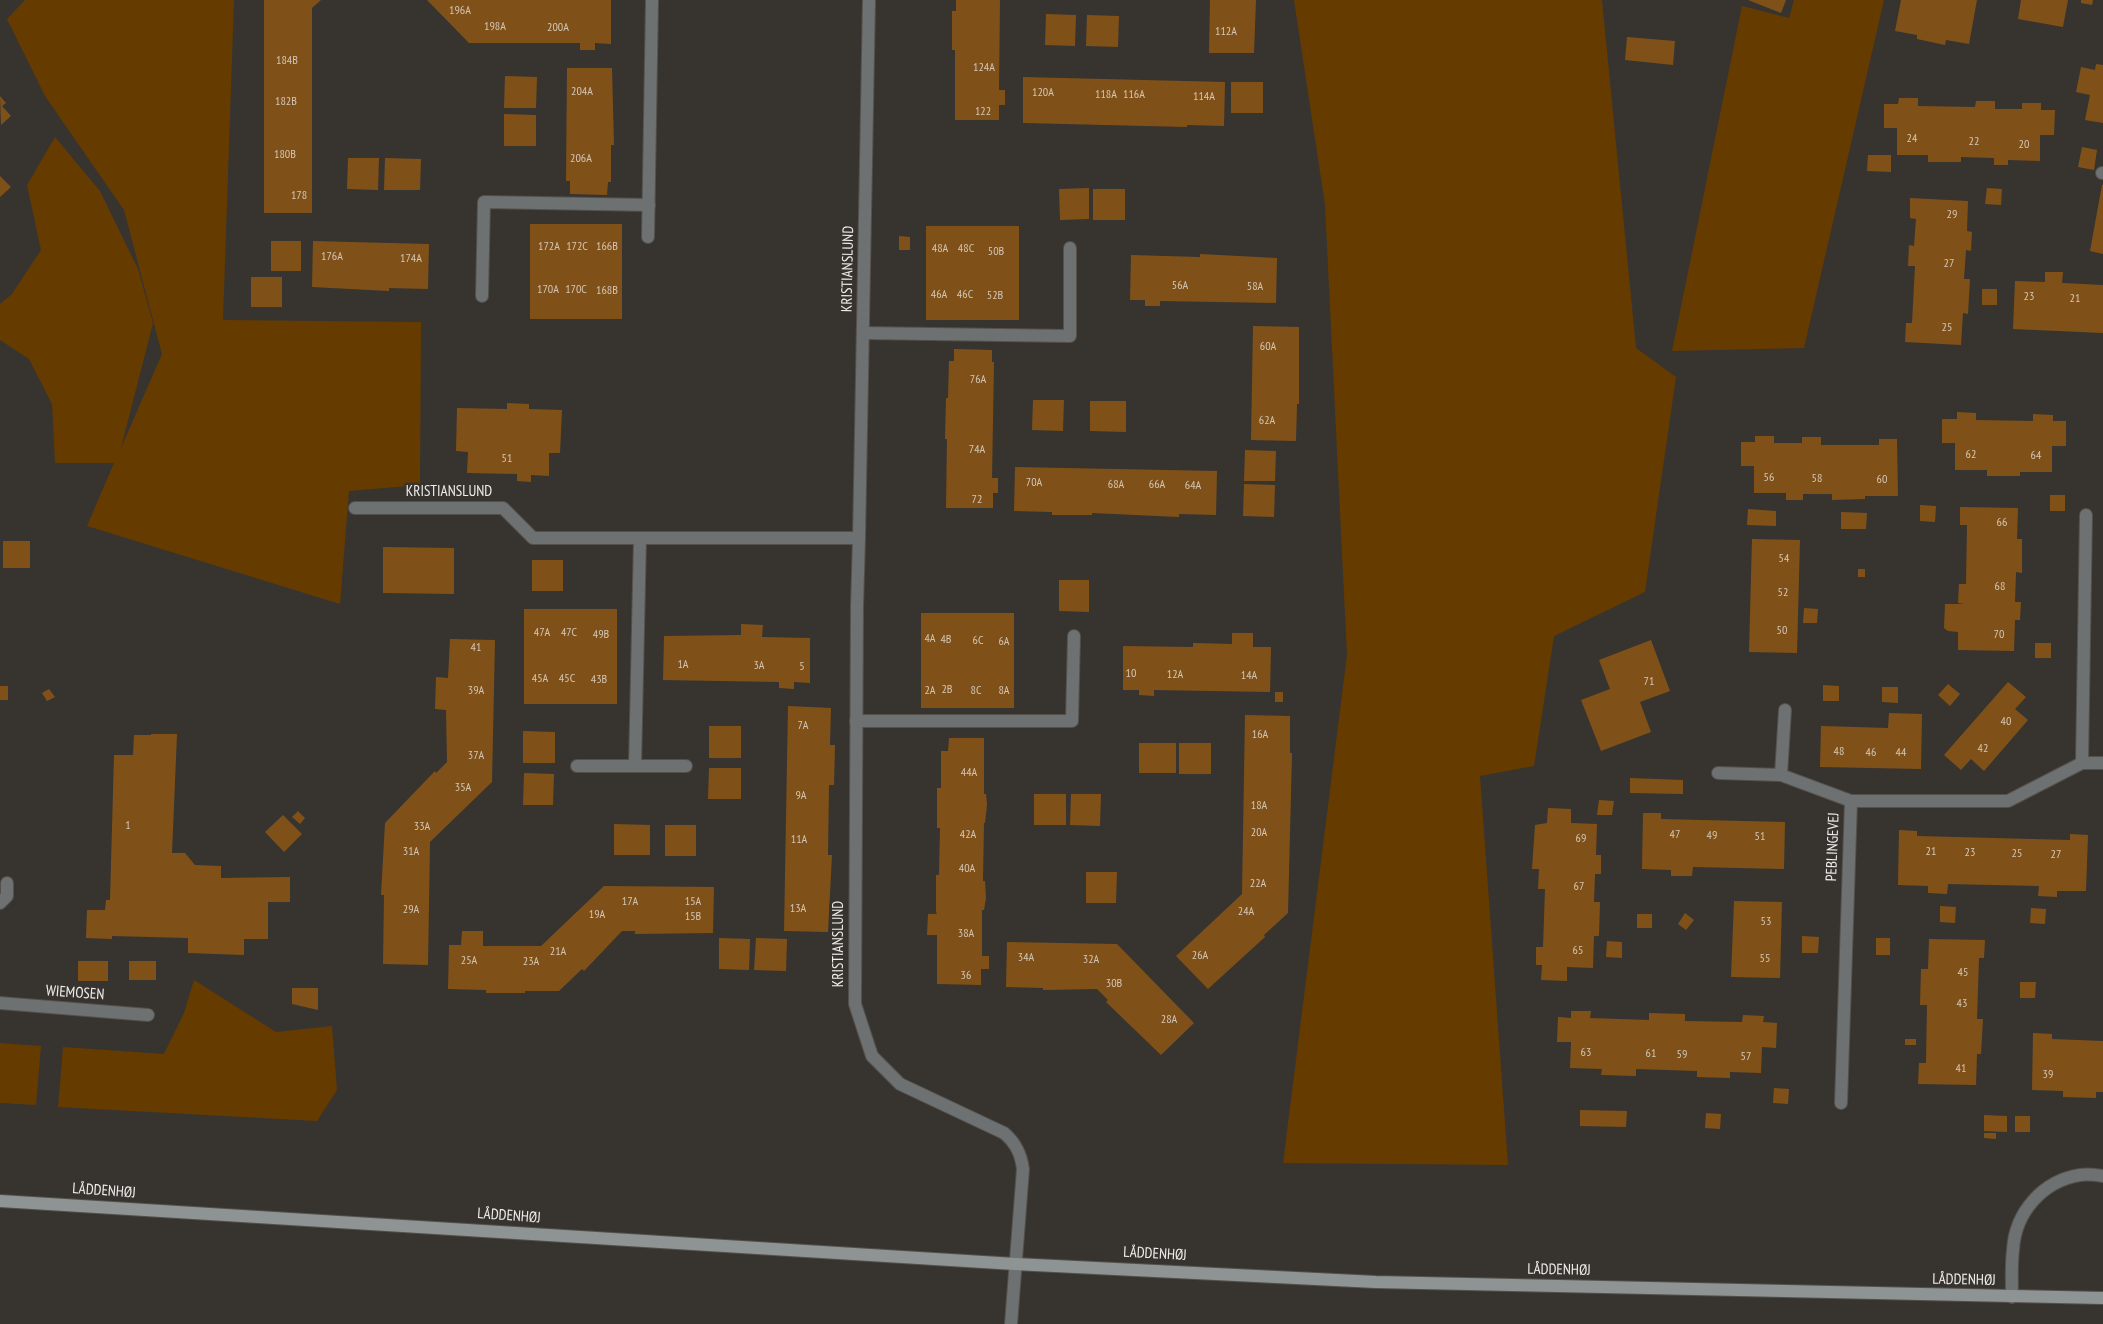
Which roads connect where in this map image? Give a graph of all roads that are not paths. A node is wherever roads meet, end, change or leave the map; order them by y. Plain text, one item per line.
1 (652, 0) edge
2 (869, 0) edge
3 (649, 205) junction
4 (648, 237) dead end
5 (1070, 248) dead end
6 (482, 296) dead end
7 (863, 333) junction
8 (355, 508) dead end
9 (2086, 515) dead end
10 (640, 538) junction
11 (860, 538) junction
12 (1074, 636) dead end
13 (1785, 710) dead end
14 (856, 721) junction
15 (2082, 763) junction
16 (2103, 763) edge
17 (576, 766) dead end
18 (635, 766) junction
19 (686, 766) dead end
20 (1718, 773) dead end
21 (1781, 775) junction
22 (1851, 801) junction
23 (7, 883) dead end
24 (0, 903) edge
25 (0, 1003) edge
26 (148, 1015) dead end
27 (1840, 1103) dead end
28 (2103, 1176) edge
29 (0, 1201) edge
30 (1015, 1264) junction
31 (2012, 1297) junction
32 (2103, 1298) edge
33 (1011, 1324) edge

1 - 3 street
2 - 7 street, KRISTIANSLUND
3 - 4 street
3 - 6 street
5 - 7 street
7 - 11 street, KRISTIANSLUND
8 - 10 street, KRISTIANSLUND
9 - 15 street
10 - 11 street, KRISTIANSLUND
10 - 18 street
11 - 14 street, KRISTIANSLUND
12 - 14 street
13 - 21 street
14 - 30 street, KRISTIANSLUND
15 - 16 street, PEBLINGEVEJ
15 - 22 street, PEBLINGEVEJ
17 - 18 street
18 - 19 street
20 - 21 street
21 - 22 street
22 - 27 street, PEBLINGEVEJ
23 - 24 street
25 - 26 street, WIEMOSEN
28 - 31 street
29 - 30 street, LÅDDENHØJ
30 - 31 street, LÅDDENHØJ
30 - 33 street
31 - 32 street, LÅDDENHØJ

